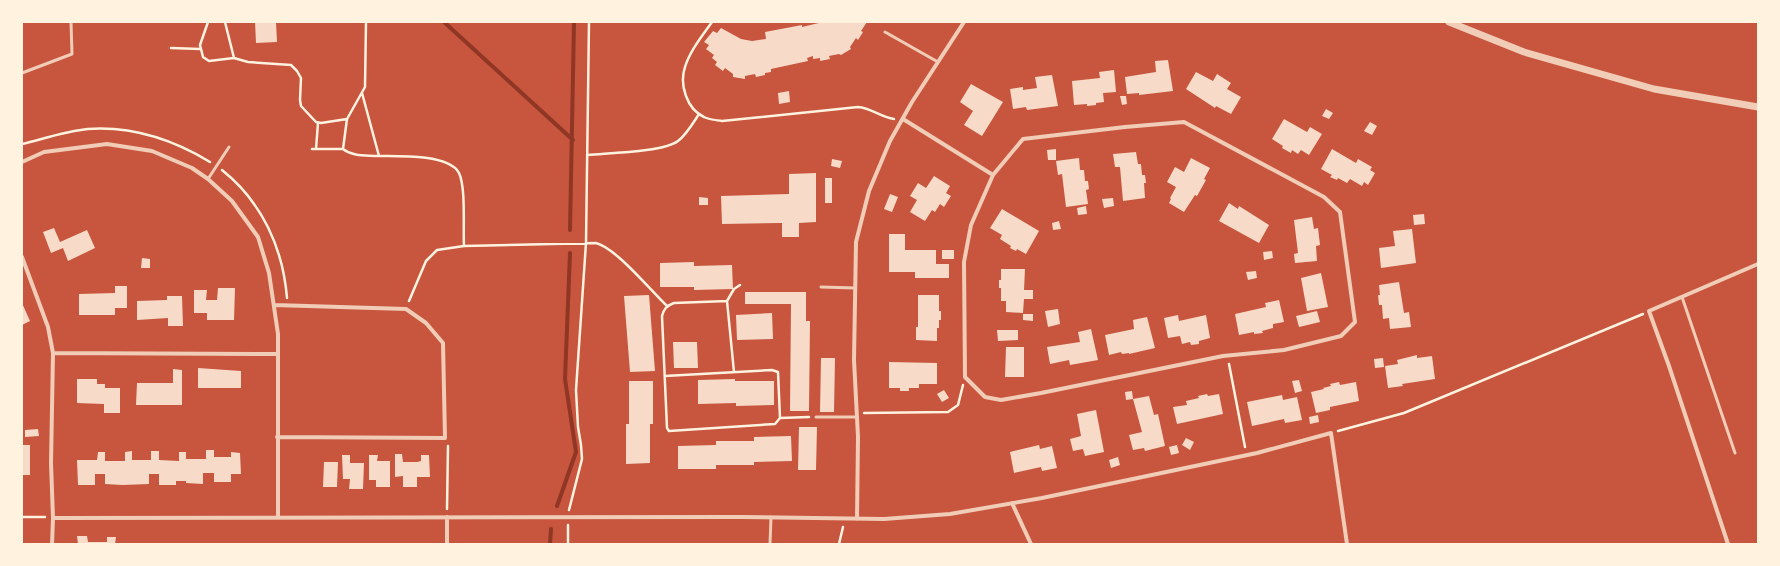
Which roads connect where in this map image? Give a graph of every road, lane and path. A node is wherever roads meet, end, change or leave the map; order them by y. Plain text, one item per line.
1 (70, 22) edge
2 (208, 22) edge
3 (225, 22) edge
4 (366, 22) edge
5 (590, 22) edge
6 (712, 22) edge
7 (964, 22) edge
8 (1449, 22) edge
9 (885, 32) dead end
10 (171, 48) dead end
11 (200, 49) junction
12 (234, 58) junction
13 (938, 62) junction
14 (22, 73) edge
15 (362, 93) junction
16 (1758, 108) edge
17 (699, 114) junction
18 (903, 119) junction
19 (347, 120) junction
20 (318, 123) junction
21 (22, 144) edge
22 (229, 147) dead end
23 (312, 149) dead end
24 (316, 149) junction
25 (343, 149) junction
26 (588, 155) junction
27 (379, 156) junction
28 (22, 162) edge
29 (216, 166) junction
30 (993, 175) junction
31 (208, 179) junction
32 (586, 244) junction
33 (464, 246) junction
34 (22, 257) edge
35 (1758, 264) edge
36 (740, 285) dead end
37 (821, 287) dead end
38 (855, 288) junction
39 (1682, 297) junction
40 (727, 301) junction
41 (274, 305) junction
42 (288, 306) junction
43 (666, 306) junction
44 (406, 309) junction
45 (1649, 311) junction
46 (54, 353) junction
47 (278, 354) junction
48 (1228, 356) junction
49 (734, 372) junction
50 (665, 376) junction
51 (965, 376) junction
52 (857, 415) junction
53 (816, 417) joint
54 (780, 418) junction
55 (1331, 433) junction
56 (277, 437) junction
57 (445, 438) junction
58 (1735, 453) dead end
59 (1246, 455) junction
60 (1012, 503) junction
61 (22, 517) edge
62 (278, 517) junction
63 (447, 517) junction
64 (771, 517) junction
65 (53, 518) junction
66 (568, 518) junction
67 (845, 518) junction
68 (857, 519) junction
69 (52, 544) edge
70 (447, 544) edge
71 (568, 544) edge
72 (770, 544) edge
73 (839, 544) edge
74 (1031, 544) edge
75 (1347, 544) edge
76 (1728, 544) edge

1 - 14 lane
2 - 11 path
3 - 12 path
4 - 15 path
5 - 26 path
6 - 17 path
7 - 13 street
8 - 16 street
9 - 13 lane
10 - 11 path
11 - 12 path
12 - 20 path
13 - 18 street
15 - 19 path
15 - 27 path
17 - 18 path
17 - 26 path
18 - 30 street
18 - 38 street
19 - 20 path
19 - 25 path
20 - 24 path
21 - 29 path
22 - 29 lane
23 - 24 path
24 - 25 path
25 - 27 path
26 - 32 path
27 - 33 path
28 - 31 street
29 - 31 lane
29 - 42 path
30 - 48 street
30 - 51 street
31 - 41 street
32 - 33 path
32 - 43 path
32 - 66 path
33 - 44 path
34 - 46 street
35 - 39 street
36 - 40 path
37 - 38 lane
38 - 52 street
39 - 45 street
39 - 58 lane
40 - 43 path
40 - 49 path
41 - 42 street
41 - 47 street
42 - 44 street
43 - 50 path
44 - 57 street
45 - 55 path
45 - 76 street
46 - 47 street
46 - 65 street
47 - 56 street
48 - 51 street
48 - 59 path
49 - 50 path
49 - 54 path
50 - 54 path
51 - 52 path
52 - 53 lane
52 - 68 street
53 - 54 path
55 - 59 street
55 - 75 street
56 - 57 street
56 - 62 street
57 - 63 path
59 - 60 street
60 - 68 street
60 - 74 street
61 - 65 path
62 - 63 street
62 - 65 street
63 - 66 street
63 - 70 street
64 - 66 street
64 - 67 street
64 - 72 lane
65 - 69 street
66 - 71 path
67 - 68 street
67 - 73 path

